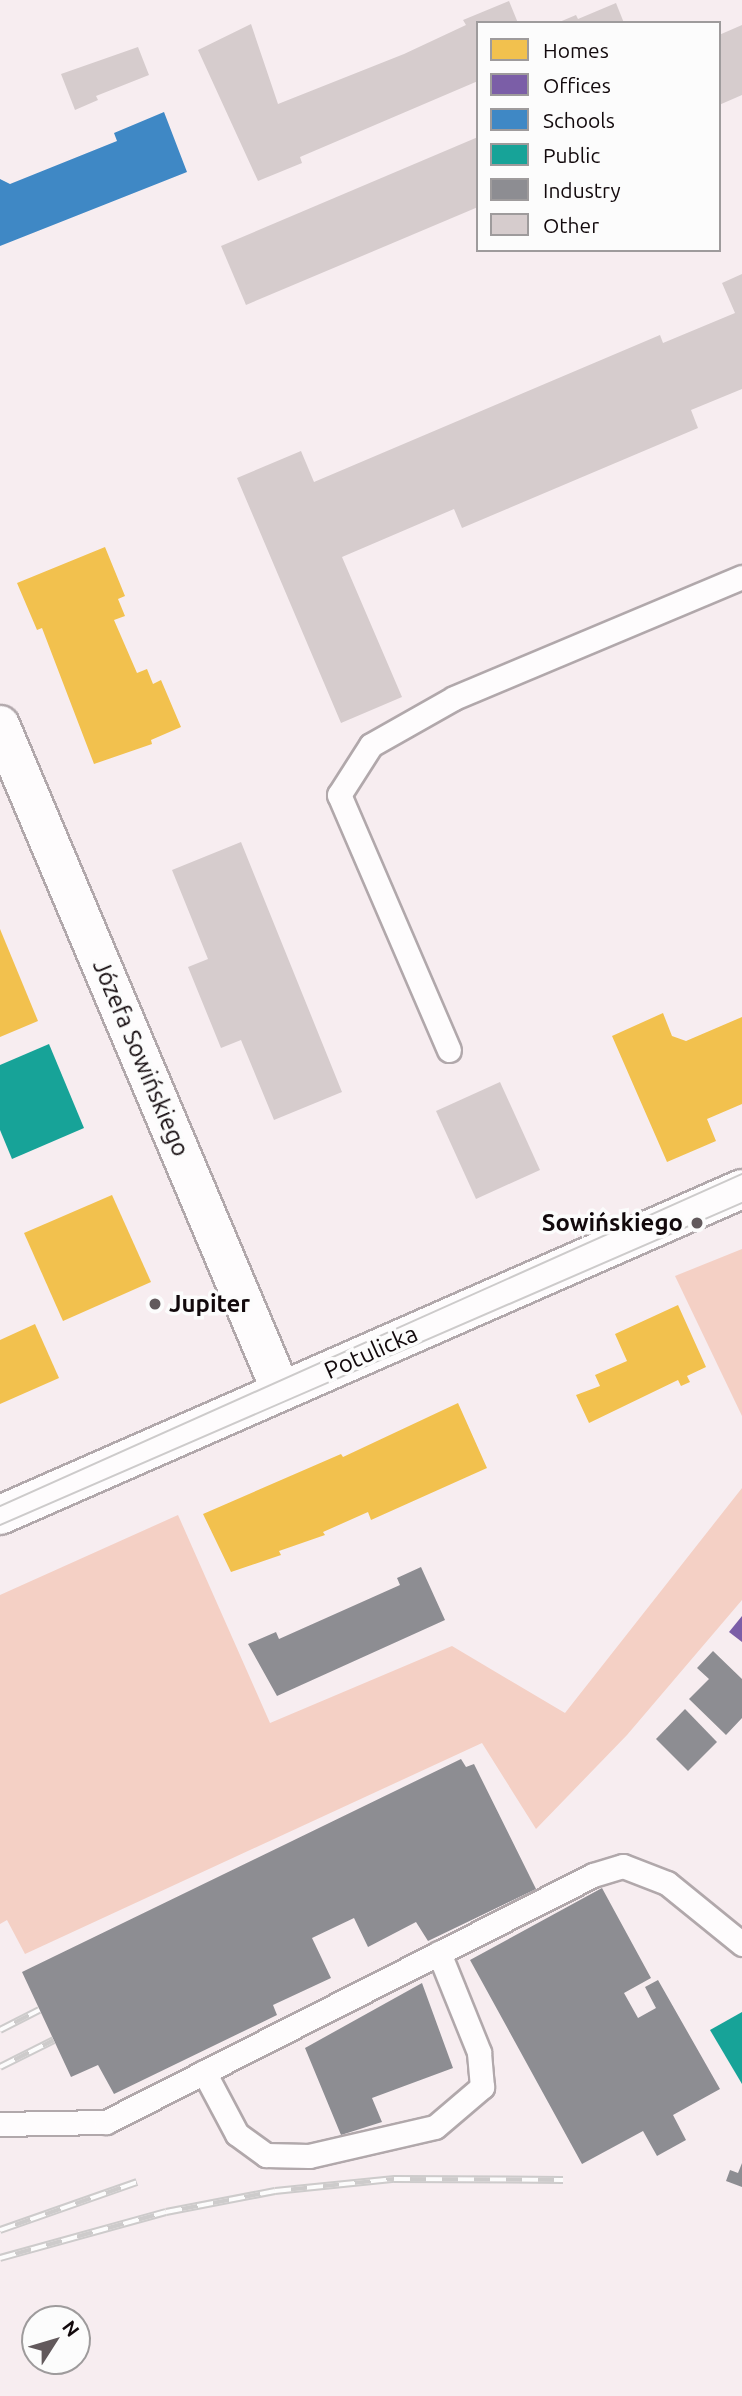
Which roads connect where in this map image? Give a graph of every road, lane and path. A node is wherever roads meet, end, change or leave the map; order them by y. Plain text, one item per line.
1 (742, 577) edge
2 (0, 725) edge
3 (449, 1049) dead end
4 (742, 1189) edge
5 (281, 1391) junction
6 (0, 1515) edge
7 (742, 1944) edge
8 (439, 1953) junction
9 (204, 2072) junction
10 (0, 2124) edge

1 - 3 lane
2 - 5 street, Józefa Sowińskiego
4 - 5 street, Potulicka
5 - 6 street, Potulicka
7 - 8 lane
8 - 9 lane
8 - 9 lane
9 - 10 lane

